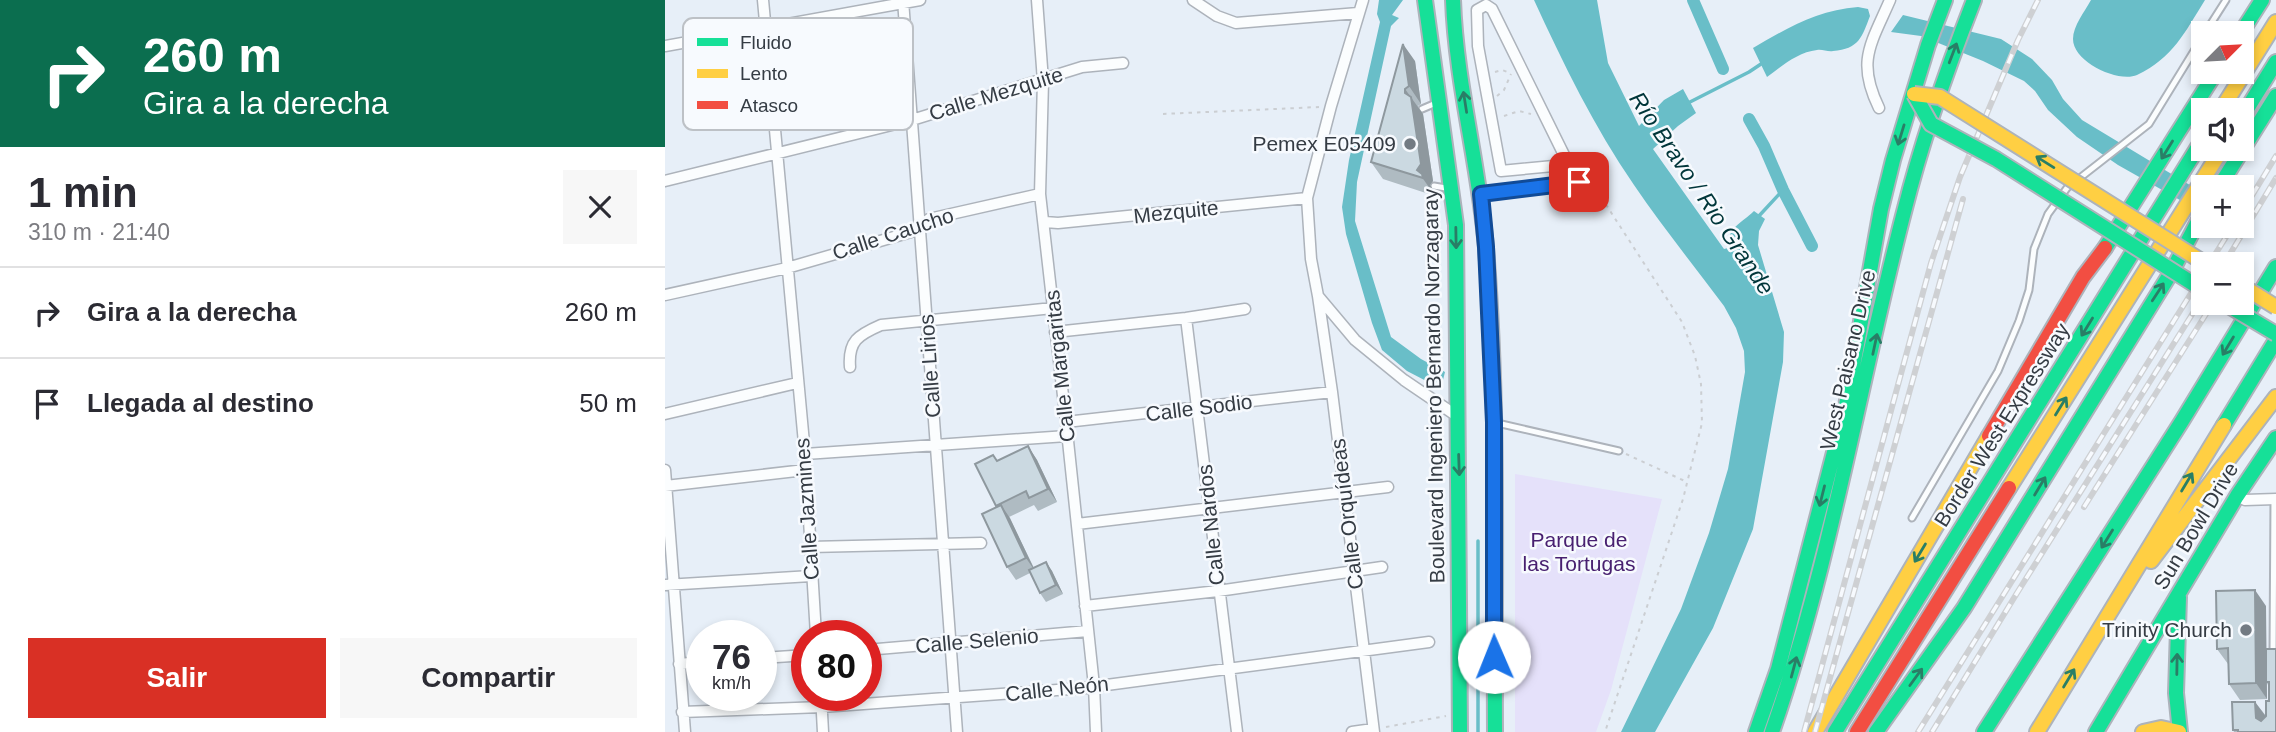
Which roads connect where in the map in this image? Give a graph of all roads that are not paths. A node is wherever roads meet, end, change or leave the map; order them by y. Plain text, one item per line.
1 (764, 0) edge
2 (920, 0) edge
3 (1037, 0) edge
4 (1193, 0) edge
5 (1363, 0) edge
6 (1425, 0) edge
7 (1453, 0) edge
8 (1891, 0) edge
9 (1945, 0) edge
10 (1974, 0) edge
11 (2226, 0) edge
12 (2262, 0) edge
13 (904, 2) edge
14 (1358, 13) junction
15 (765, 18) edge
16 (822, 18) edge
17 (2213, 21) edge
18 (2249, 21) edge
19 (2276, 22) edge
20 (683, 43) edge
21 (665, 46) edge
22 (2191, 56) edge
23 (2276, 62) edge
24 (1123, 63) dead end
25 (1042, 81) junction
26 (2208, 84) edge
27 (1914, 94) junction
28 (2276, 96) edge
29 (1940, 97) junction
30 (2228, 98) edge
31 (2254, 98) edge
32 (1438, 103) junction
33 (1879, 108) dead end
34 (1422, 109) dead end
35 (913, 120) edge
36 (1931, 124) junction
37 (774, 130) edge
38 (872, 130) edge
39 (913, 130) edge
40 (1470, 134) junction
41 (1444, 137) junction
42 (776, 154) junction
43 (2191, 159) edge
44 (2214, 161) edge
45 (1565, 164) joint
46 (2227, 175) edge
47 (1588, 176) road end
48 (665, 181) edge
49 (1434, 186) dead end
50 (1453, 189) junction
51 (1040, 194) junction
52 (1481, 194) junction
53 (1307, 198) junction
54 (2126, 214) junction
55 (1045, 222) junction
56 (920, 225) junction
57 (2114, 236) junction
58 (2191, 237) edge
59 (2184, 251) junction
60 (2191, 255) edge
61 (2276, 267) edge
62 (787, 268) junction
63 (2172, 271) junction
64 (2191, 283) edge
65 (2254, 293) edge
66 (665, 295) edge
67 (1318, 296) junction
68 (2276, 307) edge
69 (1053, 308) junction
70 (1245, 309) dead end
71 (2244, 315) edge
72 (1186, 318) junction
73 (926, 321) junction
74 (1055, 332) junction
75 (2276, 334) edge
76 (2276, 340) edge
77 (850, 367) dead end
78 (797, 383) junction
79 (1332, 392) junction
80 (2276, 397) edge
81 (1853, 408) junction
82 (1198, 409) junction
83 (665, 414) edge
84 (1457, 416) junction
85 (1066, 422) junction
86 (1494, 422) junction
87 (1067, 436) junction
88 (2276, 438) edge
89 (935, 446) junction
90 (1619, 451) road end
91 (804, 454) junction
92 (665, 470) edge
93 (805, 470) junction
94 (666, 486) edge
95 (1388, 487) dead end
96 (1345, 492) junction
97 (2237, 495) junction
98 (2275, 499) edge
99 (1210, 508) junction
100 (1912, 518) dead end
101 (1077, 524) junction
102 (942, 542) junction
103 (981, 543) dead end
104 (810, 547) junction
105 (1383, 567) dead end
106 (1352, 572) junction
107 (811, 576) junction
108 (669, 585) edge
109 (1218, 591) junction
110 (2179, 595) junction
111 (1085, 606) junction
112 (815, 620) edge
113 (2101, 624) junction
114 (1088, 631) junction
115 (951, 642) junction
116 (1429, 642) dead end
117 (882, 648) edge
118 (1364, 652) junction
119 (686, 663) edge
120 (679, 664) junction
121 (2273, 664) edge
122 (1229, 668) junction
123 (1094, 686) junction
124 (955, 699) junction
125 (882, 703) edge
126 (791, 708) edge
127 (822, 711) edge
128 (682, 712) junction
129 (1373, 731) edge
130 (685, 732) edge
131 (823, 732) edge
132 (957, 732) edge
133 (1096, 732) edge
134 (1237, 732) edge
135 (1352, 732) edge
136 (1460, 732) edge
137 (1495, 732) edge
138 (1756, 732) edge
139 (1772, 732) edge
140 (1815, 732) edge
141 (1835, 732) edge
142 (1857, 732) edge
143 (1876, 732) edge
144 (1984, 732) edge
145 (2036, 732) edge
146 (2096, 732) edge
147 (2143, 732) edge
148 (2180, 732) edge

1 - 15 street
2 - 13 street
3 - 25 street, Calle Margaritas
4 - 14 street
5 - 14 street, Calle Orquídeas
6 - 32 main road, Boulevard Ingeniero Bernardo Norzagaray
40 -> 7 main road
8 - 33 street
9 - 27 main road, West Paisano Drive
29 -> 10 main road, West Paisano Drive
11 - 17 lane
12 - 18 main road
13 - 16 street
14 - 53 street, Calle Orquídeas
19 - 30 main road
20 - 21 street
22 - 100 lane
23 - 31 main road
24 - 25 street, Calle Mezquite
25 - 35 street, Calle Mezquite
25 - 51 street, Calle Margaritas
26 -> 54 main road
27 - 29 main road, bridge
27 - 36 main road, bridge
27 -> 81 main road, West Paisano Drive
28 - 46 main road
29 - 36 main road, West Paisano Drive
54 -> 29 main road, bridge
32 - 34 lane
32 - 41 main road, Boulevard Ingeniero Bernardo Norzagaray
36 - 57 main road, bridge
81 -> 36 main road, West Paisano Drive
37 - 42 street
38 - 42 street, Calle Mezquite
39 - 56 street, Calle Lirios
40 - 41 main road
40 - 52 main road
41 - 50 main road, Boulevard Ingeniero Bernardo Norzagaray
42 - 48 street, Calle Mezquite
42 - 62 street
43 -> 141 main road, Border West Expressway
142 -> 44 main road, Border West Expressway
45 - 45 street
47 - 52 lane
49 - 50 lane
50 -> 84 main road, Boulevard Ingeniero Bernardo Norzagaray
51 - 55 street, Calle Margaritas
51 - 56 street, Calle Caucho
52 - 86 main road
53 - 55 street, Mezquite
53 - 67 street, Calle Orquídeas
54 - 57 main road
54 - 59 main road, bridge
55 - 69 street, Calle Margaritas
56 - 62 street, Calle Caucho
56 - 73 street, Calle Lirios
57 - 63 main road, bridge
57 -> 140 main road
58 - 59 main road
59 - 60 main road, bridge
59 - 63 main road
61 -> 144 main road
62 - 66 street, Calle Caucho
62 - 78 street
63 - 64 main road, bridge
143 -> 63 main road
65 - 68 main road, bridge
67 - 79 street, Calle Orquídeas
67 - 84 street, Calle Orquídeas
69 - 73 street
69 - 74 street, Calle Margaritas
70 - 72 street
71 - 75 main road, bridge
72 - 74 street
72 - 82 street, Calle Nardos
73 - 77 street
73 - 89 street, Calle Lirios
74 - 85 street, Calle Margaritas
113 -> 76 main road
78 - 83 street
78 - 91 street, Calle Jazmines
79 - 82 street, Calle Sodio
79 - 96 street, Calle Orquídeas
80 - 113 main road
81 -> 138 main road, West Paisano Drive
139 -> 81 main road, West Paisano Drive
82 - 85 street, Calle Sodio
82 - 99 street, Calle Nardos
84 -> 136 main road, Boulevard Ingeniero Bernardo Norzagaray
85 - 87 street, Calle Margaritas
86 - 90 lane
86 - 137 main road
87 - 89 street
87 - 101 street, Calle Margaritas
88 - 97 main road, Sun Bowl Drive
89 - 91 street
89 - 102 street, Calle Lirios
91 - 93 street, Calle Jazmines
92 - 94 street
93 - 94 street
93 - 104 street, Calle Jazmines
94 - 108 street
95 - 96 street
96 - 99 street
96 - 106 street, Calle Orquídeas
97 - 98 street
97 - 110 main road, Sun Bowl Drive
98 - 121 lane
99 - 101 street
99 - 109 street, Calle Nardos
101 - 111 street, Calle Margaritas
102 - 103 street
102 - 104 street
102 - 115 street, Calle Lirios
104 - 107 street, Calle Jazmines
105 - 106 street
106 - 109 street
106 - 118 street, Calle Orquídeas
107 - 108 street
107 - 112 street, Calle Jazmines
108 - 120 street
109 - 111 street
109 - 122 street, Calle Nardos
110 - 146 main road, Sun Bowl Drive
148 -> 110 main road
111 - 114 street, Calle Margaritas
145 -> 113 main road
114 - 115 street, Calle Selenio
114 - 123 street, Calle Margaritas
115 - 117 street, Calle Selenio
115 - 124 street, Calle Lirios
116 - 118 street, Calle Neón
118 - 122 street, Calle Neón
118 - 129 street, Calle Orquídeas
119 - 120 street
120 - 128 street
122 - 123 street, Calle Neón
122 - 134 street, Calle Nardos
123 - 124 street, Calle Neón
123 - 133 street, Calle Margaritas
124 - 125 street, Calle Neón
124 - 132 street, Calle Lirios
126 - 128 street, Calle Neón
127 - 131 street
128 - 130 street
129 - 135 street
147 - 148 main road

